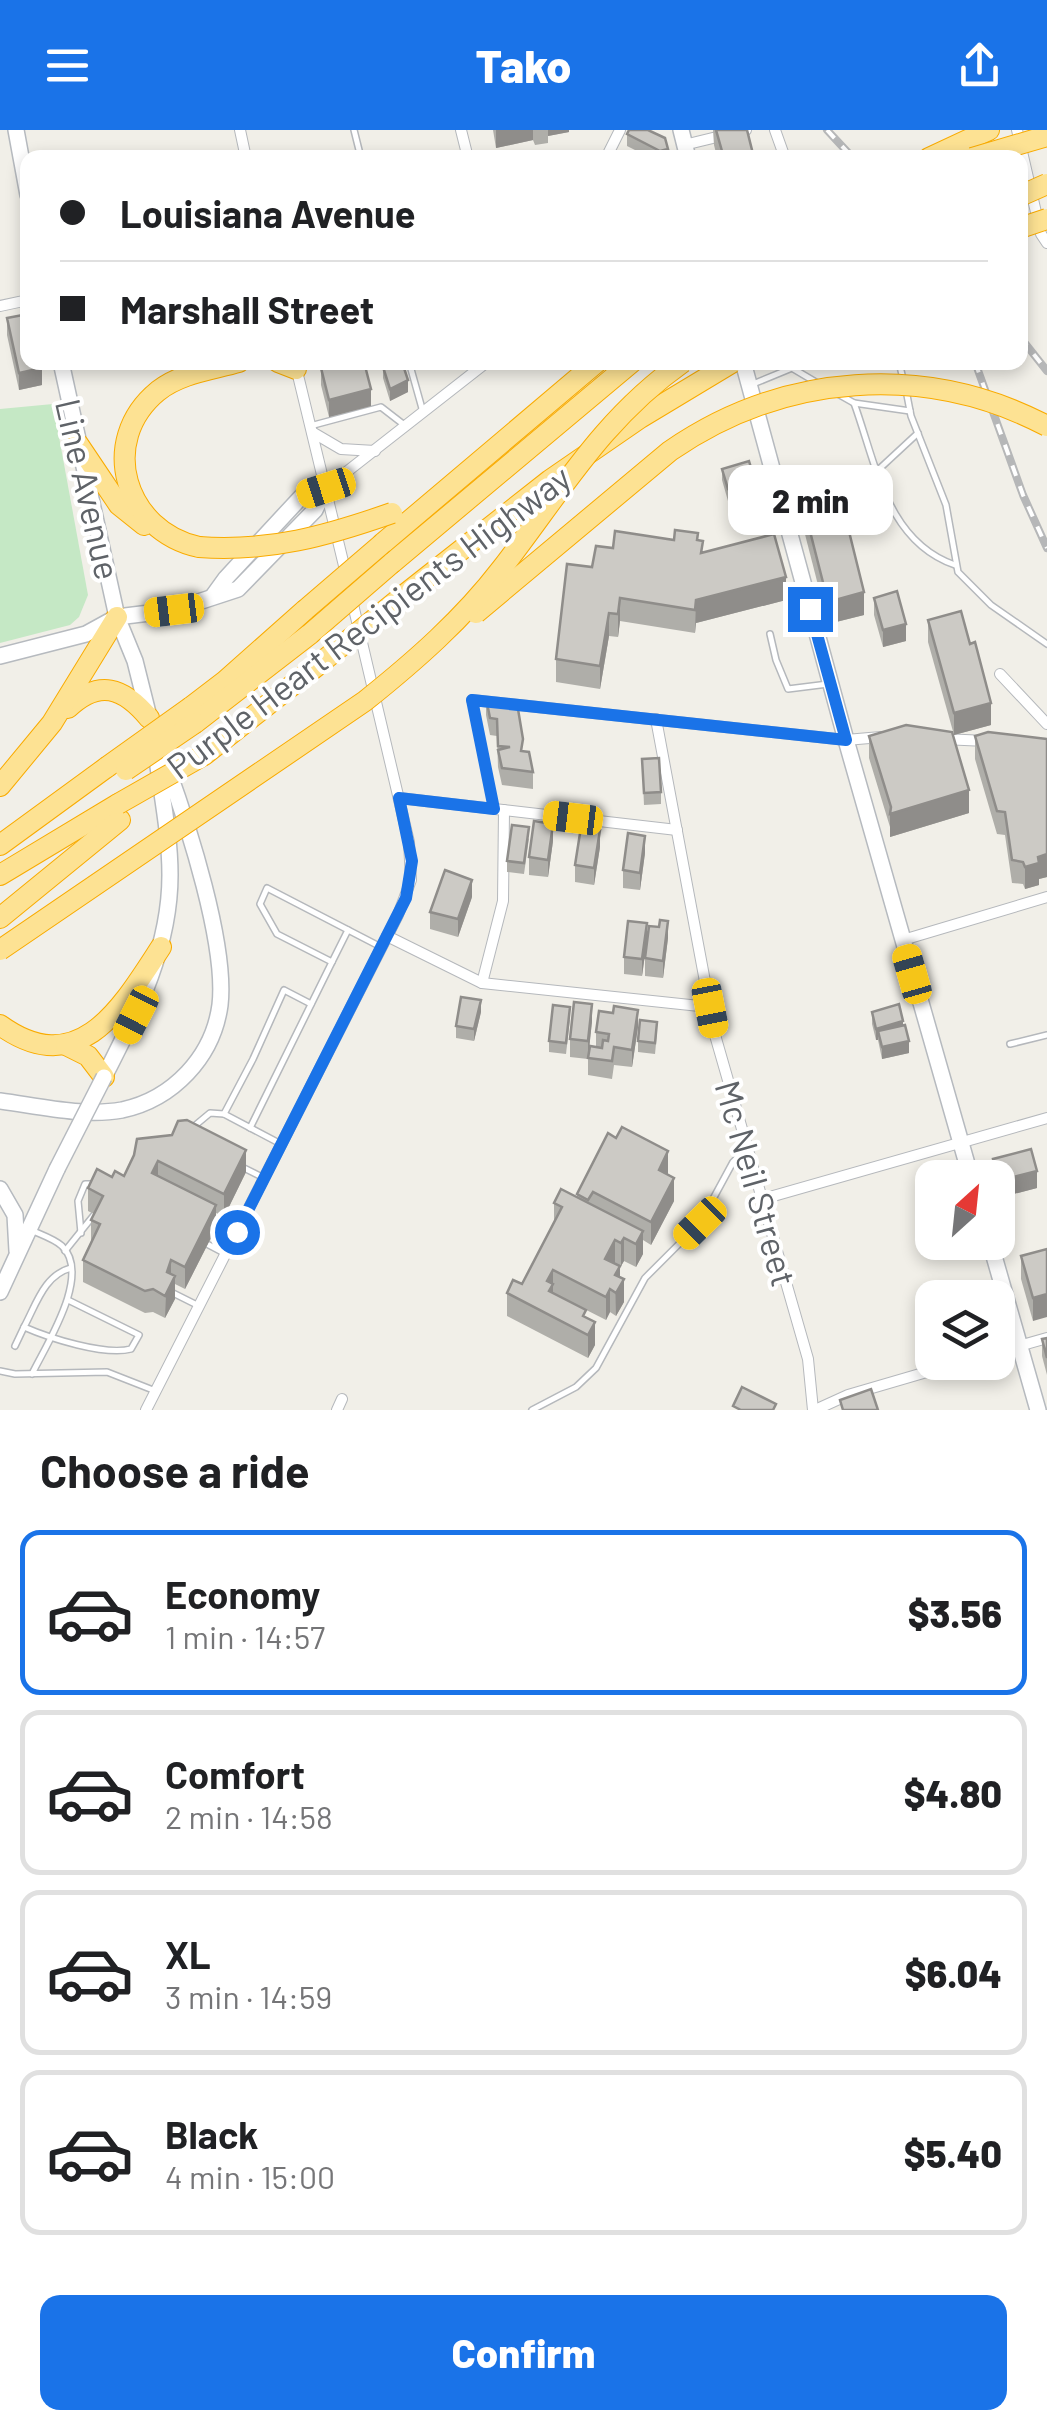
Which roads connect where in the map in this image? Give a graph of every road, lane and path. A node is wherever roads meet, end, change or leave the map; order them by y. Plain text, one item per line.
1 (746, 130) edge
2 (989, 130) edge
3 (1039, 130) edge
4 (1047, 136) edge
5 (684, 144) edge
6 (946, 150) edge
7 (999, 150) edge
8 (1020, 150) edge
9 (1028, 180) edge
10 (1047, 243) edge
11 (63, 370) edge
12 (209, 370) edge
13 (292, 370) edge
14 (410, 370) edge
15 (477, 370) edge
16 (588, 370) edge
17 (622, 370) edge
18 (673, 370) edge
19 (719, 370) edge
20 (746, 370) edge
21 (784, 370) edge
22 (800, 370) edge
23 (901, 370) edge
24 (750, 385) junction
25 (854, 403) junction
26 (910, 410) junction
27 (423, 414) junction
28 (524, 425) junction
29 (1047, 426) edge
30 (406, 427) junction
31 (311, 429) junction
32 (918, 433) junction
33 (78, 444) junction
34 (376, 450) junction
35 (877, 471) junction
36 (773, 472) junction
37 (326, 488) junction
38 (822, 497) edge
39 (780, 498) junction
40 (888, 504) junction
41 (192, 546) junction
42 (956, 565) junction
43 (117, 617) junction
44 (445, 632) junction
45 (770, 634) dead end
46 (1047, 635) edge
47 (1038, 636) junction
48 (1047, 644) edge
49 (0, 656) edge
50 (1000, 674) dead end
51 (830, 684) junction
52 (472, 700) joint
53 (193, 715) junction
54 (656, 719) junction
55 (51, 724) junction
56 (1047, 724) edge
57 (152, 726) junction
58 (902, 737) edge
59 (938, 738) edge
60 (846, 740) junction
61 (1007, 742) edge
62 (0, 786) edge
63 (399, 798) junction
64 (499, 809) junction
65 (119, 812) junction
66 (676, 830) junction
67 (9, 840) edge
68 (0, 874) edge
69 (1047, 897) edge
70 (5, 911) edge
71 (348, 930) junction
72 (903, 940) junction
73 (384, 942) junction
74 (161, 947) junction
75 (0, 950) edge
76 (332, 962) junction
77 (482, 983) junction
78 (311, 1004) junction
79 (710, 1008) junction
80 (0, 1025) edge
81 (1047, 1035) edge
82 (66, 1044) junction
83 (1010, 1044) dead end
84 (104, 1078) junction
85 (0, 1101) edge
86 (224, 1114) junction
87 (1047, 1118) edge
88 (250, 1128) junction
89 (188, 1136) edge
90 (961, 1142) junction
91 (282, 1144) junction
92 (747, 1148) junction
93 (966, 1160) edge
94 (232, 1162) edge
95 (264, 1178) junction
96 (0, 1189) edge
97 (103, 1190) edge
98 (763, 1199) junction
99 (94, 1215) edge
100 (211, 1217) edge
101 (29, 1229) junction
102 (237, 1232) junction
103 (81, 1233) junction
104 (202, 1242) edge
105 (65, 1251) junction
106 (17, 1254) junction
107 (226, 1254) junction
108 (995, 1260) edge
109 (71, 1268) junction
110 (2, 1285) edge
111 (167, 1290) edge
112 (68, 1300) junction
113 (199, 1306) junction
114 (24, 1328) junction
115 (50, 1337) junction
116 (1047, 1338) edge
117 (15, 1346) dead end
118 (1020, 1346) junction
119 (1015, 1347) edge
120 (0, 1371) edge
121 (32, 1374) junction
122 (915, 1375) edge
123 (156, 1391) junction
124 (146, 1410) edge
125 (532, 1410) edge
126 (814, 1410) edge
127 (1038, 1410) edge

1 - 5 street
2 - 6 highway
3 - 8 highway, bridge
4 - 7 highway, bridge
9 - 10 street
11 - 33 main road, Line Avenue
12 - 41 highway
13 - 31 street
14 - 27 lane
15 - 27 street
16 - 28 highway, Purple Heart Recipients Highway
17 - 53 highway, bridge
18 - 44 highway, bridge
19 - 65 highway, Purple Heart Recipients Highway, bridge
20 - 24 main road
21 - 24 lane
22 - 25 lane
23 - 26 lane
24 - 36 main road
25 - 26 lane
25 - 35 lane
26 - 32 lane
27 - 30 street
28 - 41 highway, bridge
28 - 53 highway, Purple Heart Recipients Highway, bridge
29 - 44 highway, bridge
30 - 31 lane
30 - 34 street
31 - 34 street
31 - 37 street
32 - 35 lane
32 - 42 lane
33 - 41 highway
33 - 43 main road, Line Avenue
34 - 37 street
35 - 40 lane
36 - 39 main road
36 - 39 lane
37 - 43 main road
37 - 63 street
38 - 40 lane
39 - 51 main road
40 - 42 lane
42 - 47 lane
43 - 49 main road
43 - 55 highway
43 - 57 main road, Line Avenue
44 - 75 highway, bridge
45 - 51 lane
46 - 47 lane
47 - 48 lane
50 - 56 street
51 - 60 main road
52 - 54 street
52 - 64 lane
53 - 67 highway, bridge
54 - 60 street
54 - 66 street, Mc Neil Street
55 - 57 highway
55 - 62 highway
57 - 74 main road, Line Avenue
57 - 85 main road
58 - 60 street
59 - 61 street
60 - 72 main road
63 - 64 street
63 - 73 street
64 - 66 street
64 - 77 street
65 - 68 highway
65 - 70 highway
66 - 79 street, Mc Neil Street
69 - 72 street
71 - 73 lane
71 - 76 lane
71 - 76 lane
72 - 90 main road
73 - 77 street
73 - 91 street
74 - 82 highway
74 - 84 main road, Line Avenue
76 - 78 lane
77 - 79 street
78 - 86 lane
78 - 88 lane
79 - 92 street, Mc Neil Street
80 - 82 highway
81 - 83 lane
82 - 84 highway
84 - 101 main road, Line Avenue, bridge
86 - 88 lane
86 - 89 lane
87 - 90 street
88 - 91 lane
90 - 93 main road
90 - 98 street
91 - 95 street
92 - 98 street, Mc Neil Street
92 - 125 lane
94 - 95 lane
95 - 102 street
96 - 106 main road
97 - 103 lane
98 - 126 street, Mc Neil Street
99 - 103 lane
100 - 102 lane
101 - 105 lane
101 - 106 main road, Line Avenue
102 - 107 street
103 - 105 lane
104 - 107 lane
105 - 109 lane
106 - 110 main road, Line Avenue
107 - 113 street
108 - 118 main road
109 - 112 lane
109 - 114 lane
111 - 113 lane
112 - 115 lane
112 - 115 lane
113 - 123 street
114 - 115 lane
114 - 117 lane
115 - 121 lane
116 - 118 street
118 - 119 street
118 - 127 main road
120 - 121 lane
121 - 123 lane
122 - 126 street
123 - 124 street

